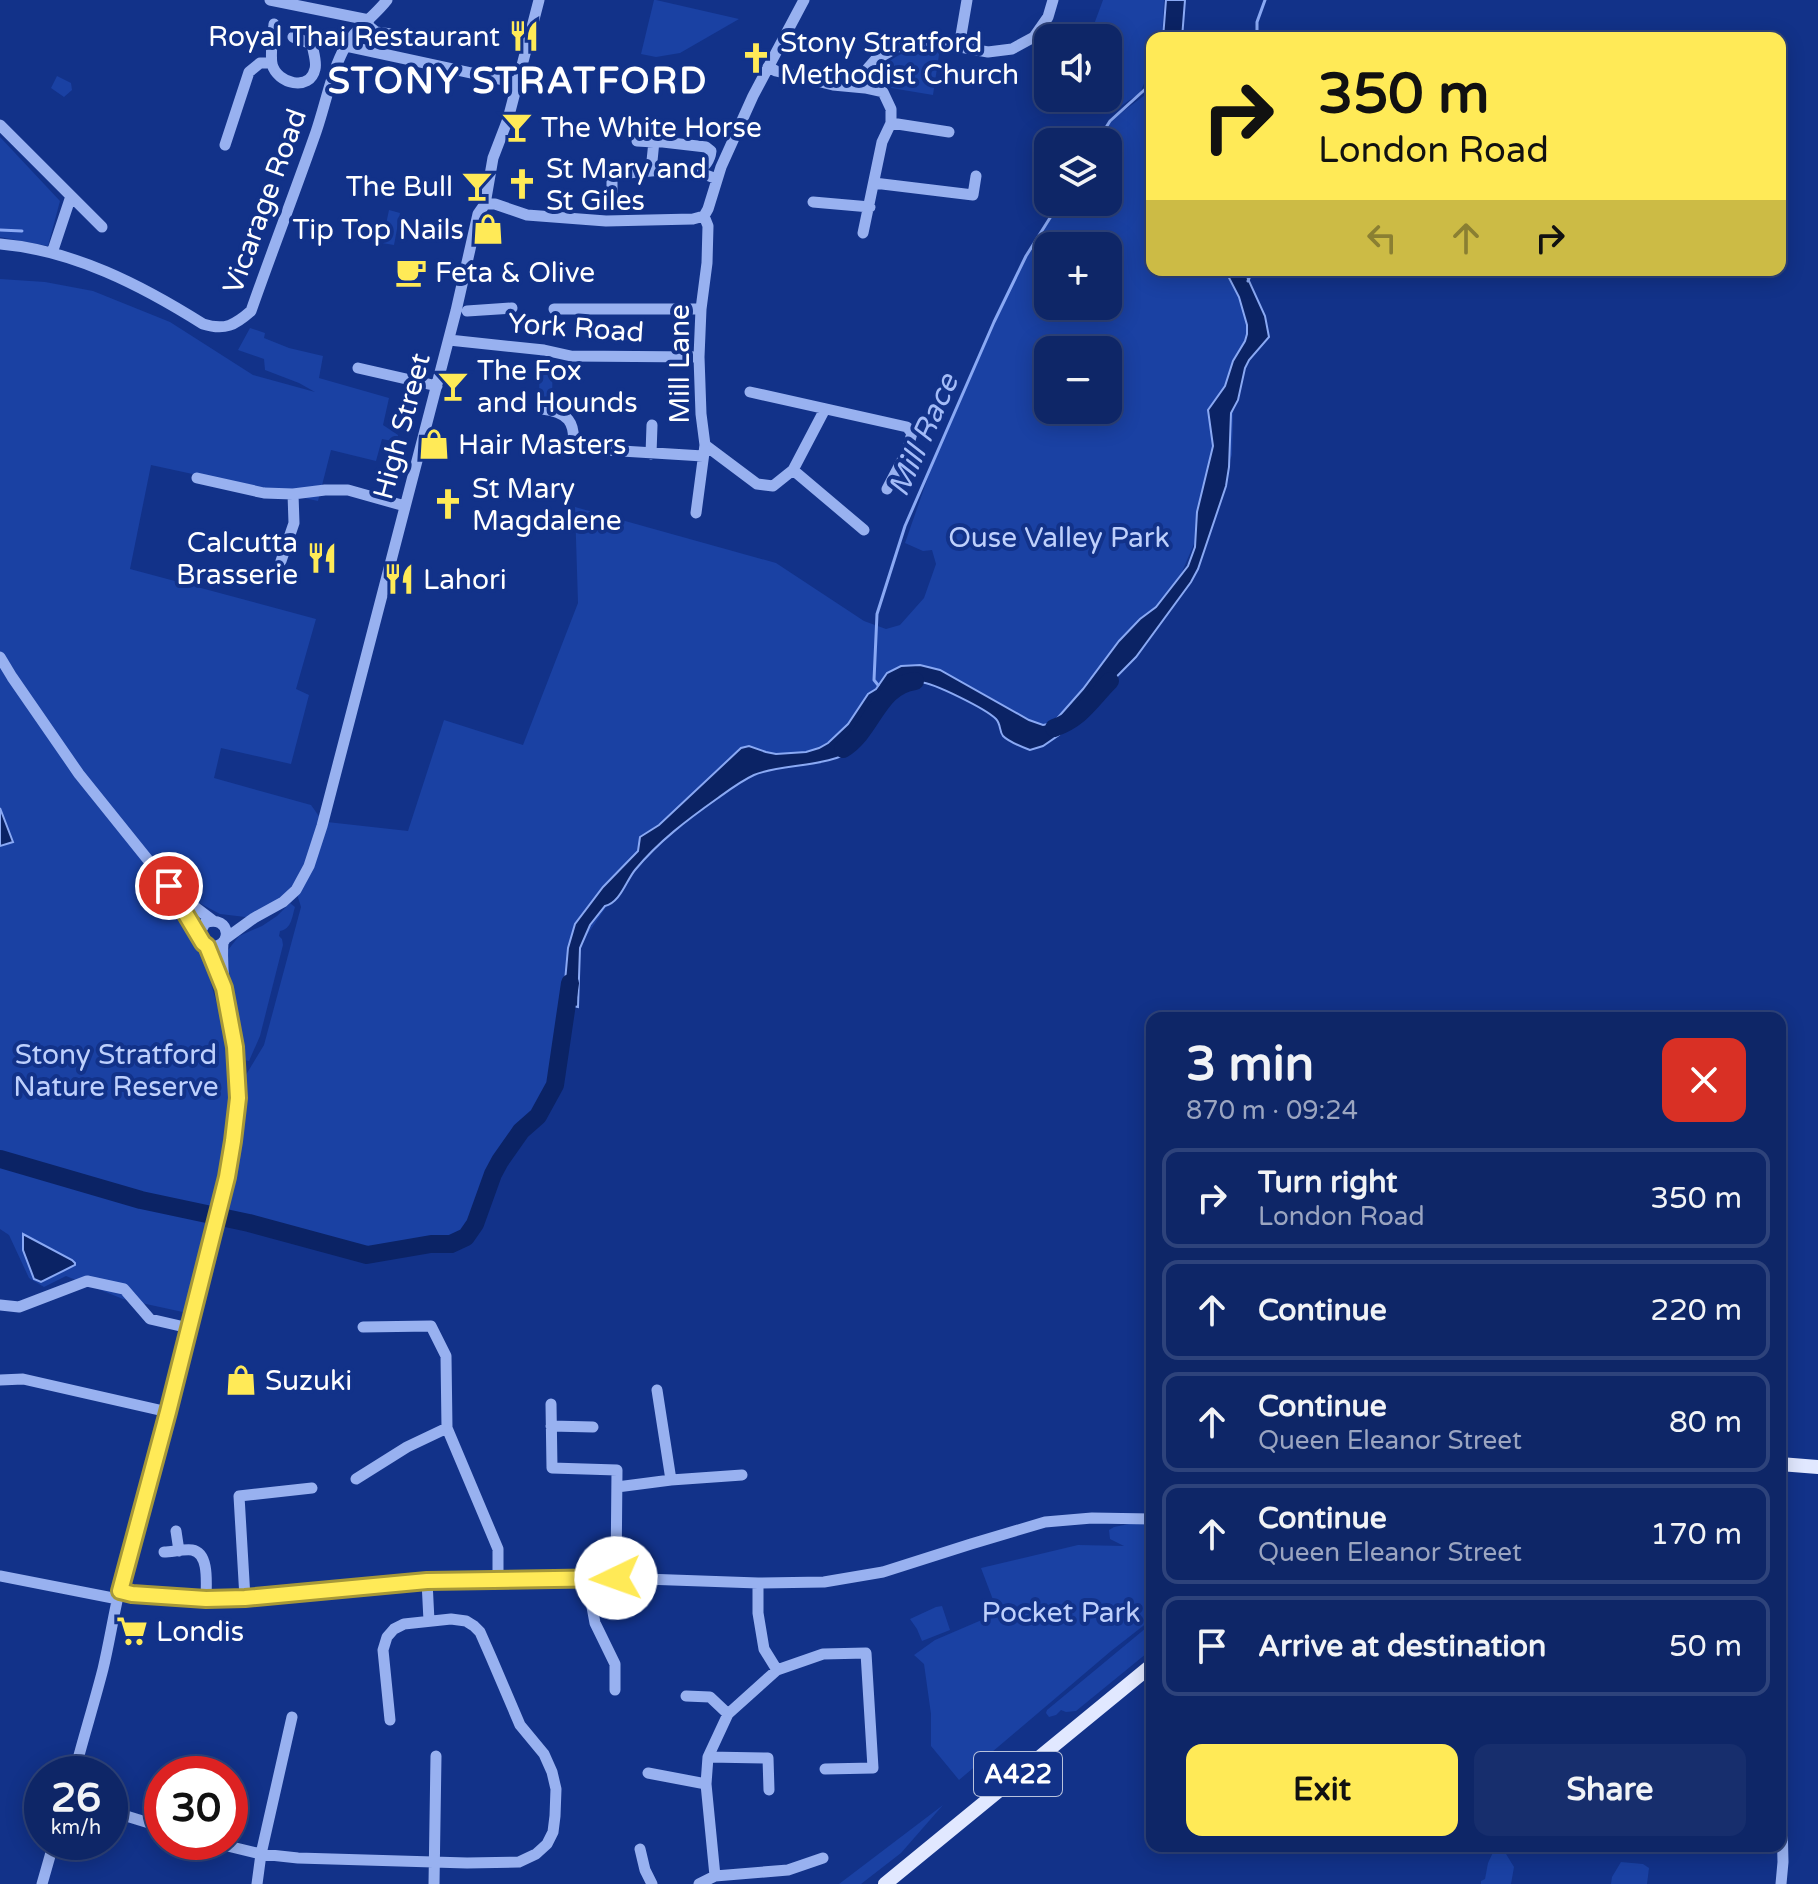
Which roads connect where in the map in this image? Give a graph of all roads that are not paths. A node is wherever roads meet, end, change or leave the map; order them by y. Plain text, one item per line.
1 (270, 0) edge
2 (387, 0) edge
3 (539, 0) edge
4 (804, 0) edge
5 (967, 0) edge
6 (1053, 0) edge
7 (367, 21) junction
8 (274, 24) dead end
9 (293, 37) dead end
10 (435, 40) dead end
11 (346, 46) junction
12 (959, 47) junction
13 (272, 63) junction
14 (316, 67) junction
15 (768, 67) junction
16 (333, 72) junction
17 (518, 83) junction
18 (865, 88) junction
19 (891, 123) junction
20 (0, 125) edge
21 (949, 132) dead end
22 (637, 141) dead end
23 (654, 142) junction
24 (225, 145) dead end
25 (651, 171) junction
26 (697, 172) junction
27 (976, 176) dead end
28 (717, 179) junction
29 (874, 183) junction
30 (973, 195) junction
31 (71, 196) junction
32 (612, 198) dead end
33 (813, 202) dead end
34 (485, 204) junction
35 (870, 207) junction
36 (971, 210) dead end
37 (705, 214) junction
38 (102, 227) dead end
39 (863, 233) dead end
40 (0, 244) edge
41 (52, 253) junction
42 (512, 308) dead end
43 (554, 309) dead end
44 (701, 309) junction
45 (467, 311) dead end
46 (449, 340) junction
47 (699, 357) junction
48 (358, 368) dead end
49 (437, 386) junction
50 (750, 392) dead end
51 (542, 409) dead end
52 (825, 409) junction
53 (652, 425) dead end
54 (704, 451) junction
55 (651, 454) junction
56 (793, 470) junction
57 (197, 478) dead end
58 (887, 489) dead end
59 (293, 494) junction
60 (405, 506) junction
61 (696, 513) dead end
62 (864, 530) dead end
63 (281, 561) dead end
64 (0, 657) edge
65 (169, 886) junction
66 (254, 918) junction
67 (216, 921) junction
68 (199, 934) junction
69 (224, 941) junction
70 (207, 946) junction
71 (224, 988) junction
72 (0, 1305) edge
73 (363, 1327) dead end
74 (189, 1328) junction
75 (0, 1380) edge
76 (657, 1390) dead end
77 (551, 1404) dead end
78 (168, 1412) junction
79 (551, 1426) junction
80 (593, 1427) dead end
81 (447, 1428) junction
82 (1786, 1464) edge
83 (1818, 1467) edge
84 (742, 1475) dead end
85 (356, 1479) dead end
86 (671, 1480) junction
87 (617, 1487) junction
88 (312, 1488) dead end
89 (1146, 1519) edge
90 (176, 1531) dead end
91 (179, 1551) junction
92 (164, 1552) dead end
93 (0, 1576) edge
94 (616, 1578) junction
95 (498, 1580) junction
96 (587, 1580) junction
97 (427, 1581) junction
98 (758, 1583) junction
99 (119, 1595) junction
100 (245, 1598) junction
101 (206, 1599) junction
102 (429, 1621) junction
103 (777, 1670) junction
104 (1146, 1670) edge
105 (615, 1690) dead end
106 (686, 1696) dead end
107 (728, 1714) junction
108 (292, 1717) dead end
109 (390, 1720) dead end
110 (79, 1756) edge
111 (436, 1756) dead end
112 (708, 1757) junction
113 (825, 1769) dead end
114 (648, 1773) dead end
115 (706, 1784) junction
116 (769, 1790) dead end
117 (640, 1849) dead end
118 (248, 1851) edge
119 (1783, 1852) edge
120 (261, 1854) junction
121 (823, 1858) dead end
122 (49, 1860) edge
123 (434, 1862) junction
124 (715, 1876) junction
125 (42, 1884) edge
126 (257, 1884) edge
127 (434, 1884) edge
128 (652, 1884) edge
129 (699, 1884) edge
130 (885, 1884) edge
131 (1781, 1884) edge

1 - 7 street
2 - 7 street, Vicarage Road
3 - 17 street, High Street
4 - 15 street
5 - 12 street
6 - 12 street
7 - 10 street
7 - 11 street, Vicarage Road
8 - 13 street
9 - 14 street
11 - 16 street, Vicarage Road
11 - 17 street
12 - 18 street
13 - 14 street
13 - 24 street
14 - 16 street
15 - 18 street
15 - 28 street
16 - 41 street, Vicarage Road
17 - 34 street, High Street
18 - 19 street
19 - 21 street
19 - 29 street
20 - 31 street
22 - 23 street
23 - 25 street
23 - 26 street
25 - 26 street
25 - 32 street
26 - 28 street
27 - 30 street
28 - 37 street
29 - 30 street
29 - 35 street
30 - 36 street
31 - 38 street
31 - 41 street
33 - 35 street
34 - 37 street
34 - 46 street, High Street
35 - 39 street
37 - 44 street, Mill Lane
40 - 41 street
42 - 45 street
43 - 44 street
44 - 47 street, Mill Lane
46 - 47 street, York Road
46 - 49 street, High Street
47 - 54 street, Mill Lane
48 - 49 street
49 - 60 street, High Street
50 - 52 street
51 - 55 street
52 - 56 street
52 - 58 street
53 - 55 street
54 - 55 street
54 - 56 street
54 - 61 street, Mill Lane
56 - 62 street
57 - 59 street
59 - 60 street
59 - 63 street
60 - 66 street, High Street
64 - 65 street
65 - 67 street
65 - 68 street
66 - 67 street
66 - 69 street, High Street
67 - 68 street
67 - 69 street
68 - 70 street
69 - 70 street
69 - 71 street
70 - 71 street
71 - 74 street
72 - 74 street
73 - 81 street
74 - 78 street
75 - 78 street
76 - 86 street
77 - 79 street
78 - 99 street
79 - 80 street
79 - 87 street
81 - 85 street
81 - 95 street
82 - 83 main road
84 - 86 street
86 - 87 street
87 - 94 street
88 - 100 street
89 - 98 street
90 - 91 street
91 - 92 street
91 - 101 street
93 - 99 street
94 - 96 street
94 - 98 street
95 - 96 street
95 - 97 street
96 - 105 street
97 - 100 street
97 - 102 street
98 - 103 street
99 - 101 street
99 - 110 street
100 - 101 street
102 - 109 street
102 - 123 street
103 - 107 street
103 - 113 street
104 - 130 main road, A422
106 - 107 street
107 - 112 street
108 - 120 street
111 - 123 street
112 - 115 street
112 - 116 street
114 - 115 street
115 - 124 street
117 - 128 street
118 - 120 street
119 - 131 street
120 - 123 street
120 - 126 street
121 - 124 street
122 - 125 street
123 - 127 street
124 - 129 street

